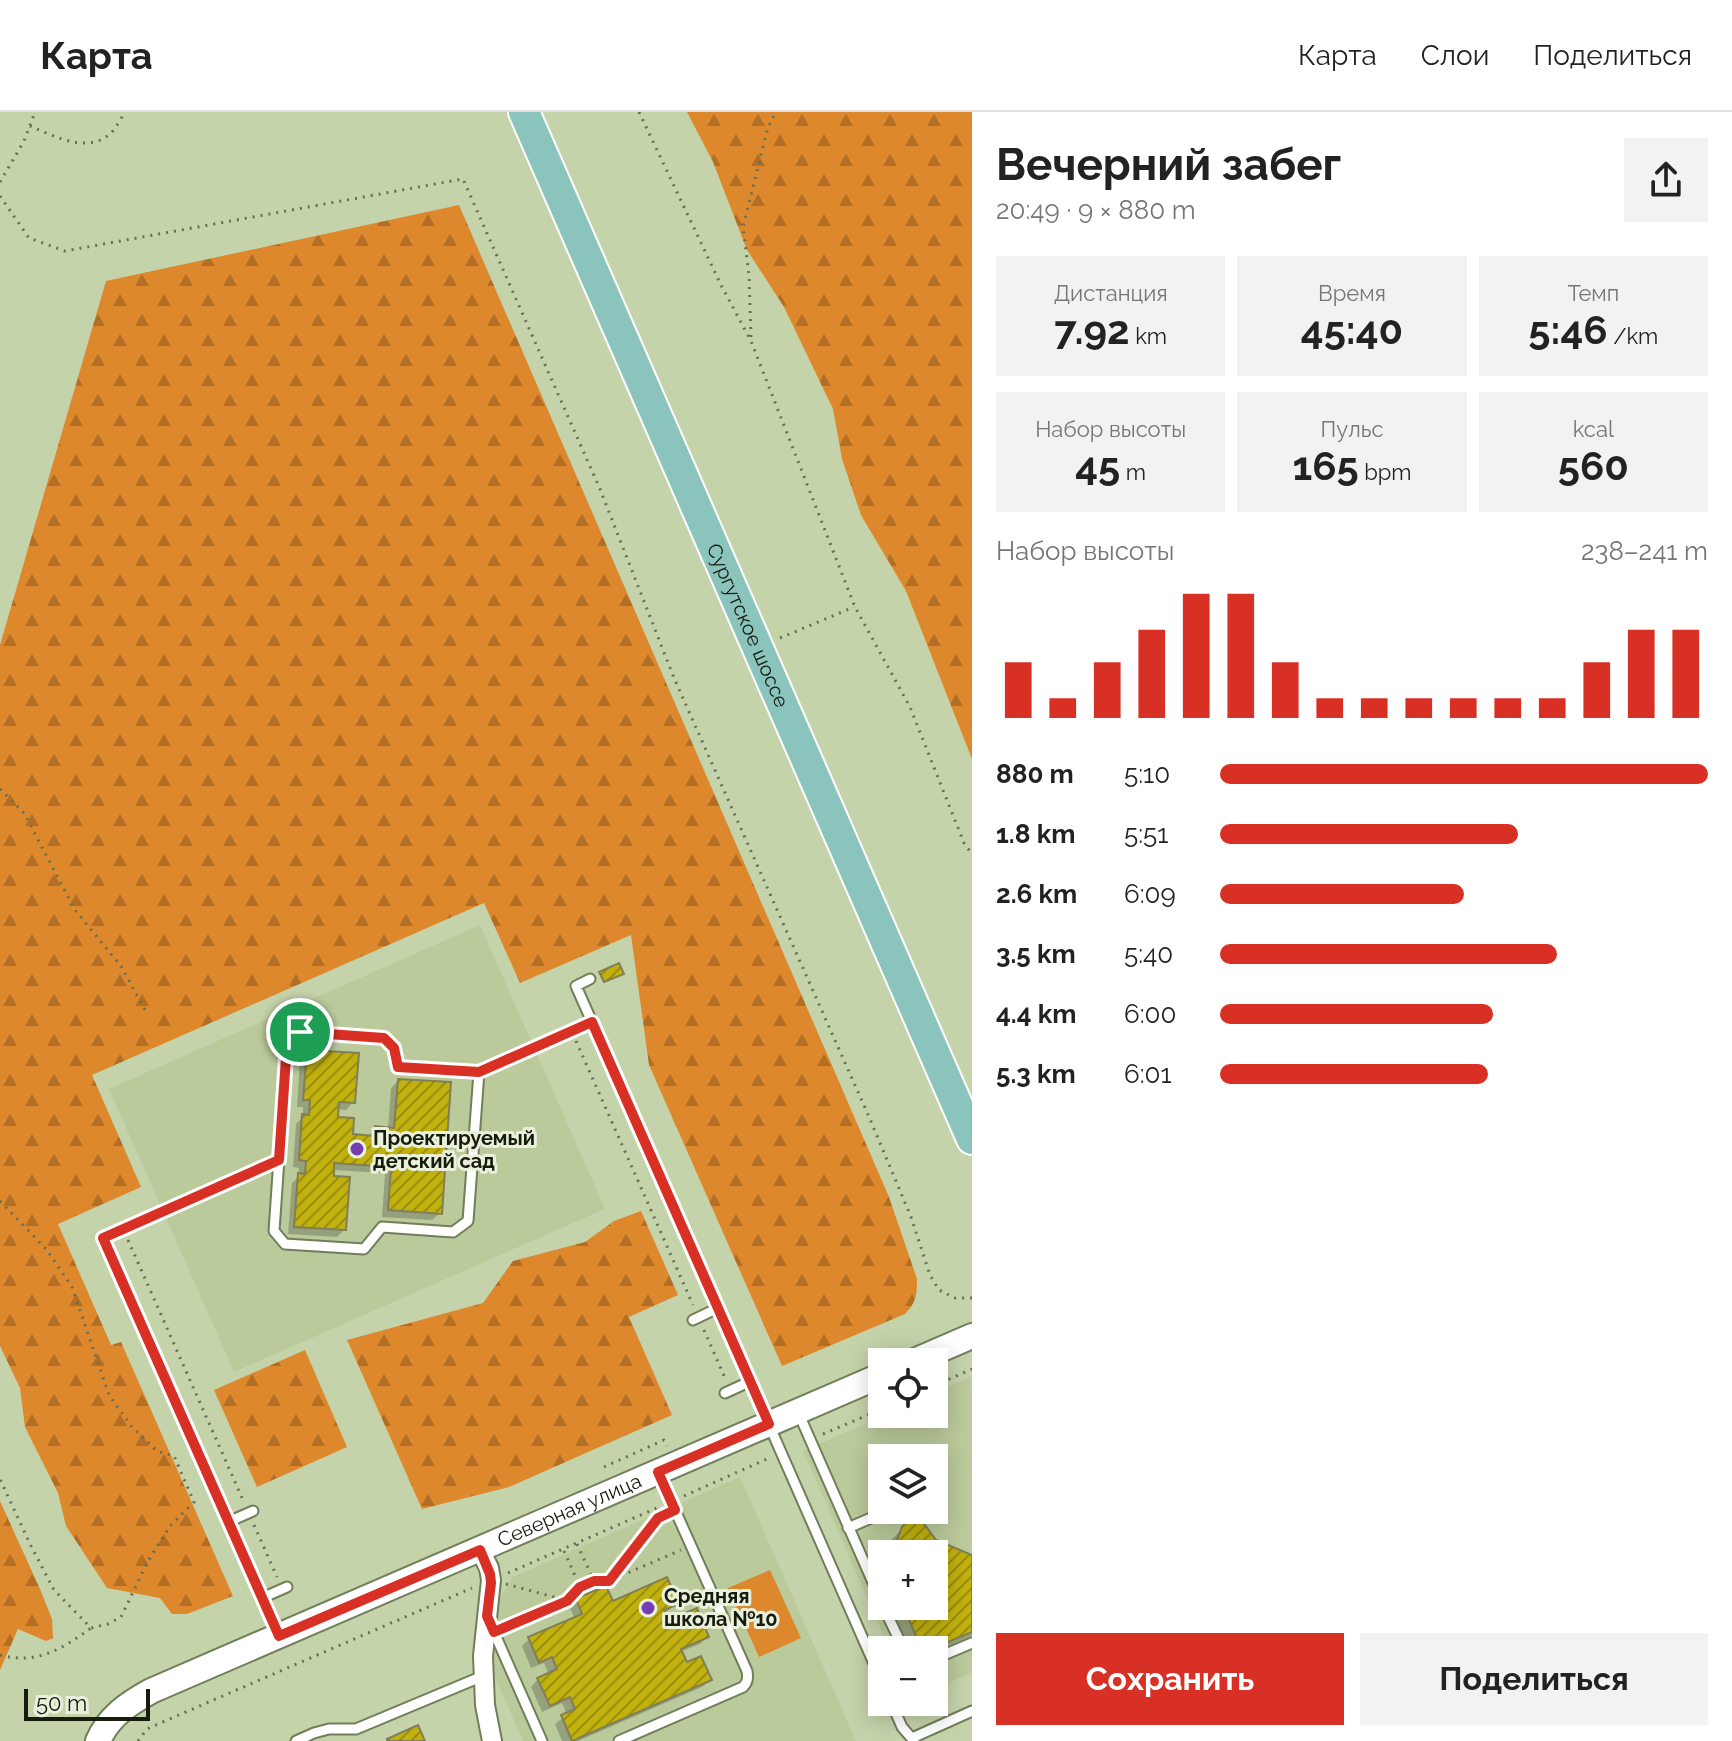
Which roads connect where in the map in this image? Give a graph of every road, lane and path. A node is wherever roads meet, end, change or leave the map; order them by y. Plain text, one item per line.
1 (35, 112) edge
2 (125, 112) edge
3 (524, 112) edge
4 (639, 112) edge
5 (776, 112) edge
6 (30, 126) junction
7 (0, 182) edge
8 (0, 196) edge
9 (751, 341) junction
10 (855, 607) junction
11 (758, 647) junction
12 (0, 789) edge
13 (972, 854) edge
14 (590, 979) dead end
15 (145, 1010) dead end
16 (592, 1022) junction
17 (574, 1031) junction
18 (479, 1072) junction
19 (972, 1139) edge
20 (279, 1160) junction
21 (0, 1201) edge
22 (123, 1229) junction
23 (972, 1298) edge
24 (718, 1308) junction
25 (696, 1319) junction
26 (972, 1336) edge
27 (944, 1348) edge
28 (972, 1369) edge
29 (948, 1380) edge
30 (751, 1381) junction
31 (868, 1381) edge
32 (728, 1391) joint
33 (797, 1412) junction
34 (868, 1415) edge
35 (769, 1424) junction
36 (810, 1440) junction
37 (782, 1452) junction
38 (658, 1472) junction
39 (0, 1479) edge
40 (674, 1506) junction
41 (251, 1512) junction
42 (868, 1519) edge
43 (228, 1522) junction
44 (848, 1528) junction
45 (577, 1543) junction
46 (691, 1546) junction
47 (563, 1549) junction
48 (480, 1550) junction
49 (868, 1572) edge
50 (491, 1580) junction
51 (594, 1581) junction
52 (609, 1581) junction
53 (580, 1587) junction
54 (285, 1588) joint
55 (262, 1598) junction
56 (567, 1601) junction
57 (490, 1624) junction
58 (91, 1628) junction
59 (279, 1636) junction
60 (972, 1643) edge
61 (868, 1650) edge
62 (948, 1653) edge
63 (0, 1655) edge
64 (483, 1676) junction
65 (972, 1711) edge
66 (897, 1716) edge
67 (356, 1729) junction
68 (913, 1739) edge
69 (98, 1741) edge
70 (138, 1741) edge
71 (296, 1741) edge
72 (362, 1741) edge
73 (492, 1741) edge
74 (542, 1741) edge
75 (619, 1741) edge

1 - 6 path
2 - 6 path
3 - 11 main road, Сургутское шоссе
4 - 9 path
5 - 9 path
6 - 7 path
8 - 23 path
9 - 10 path
10 - 11 path
10 - 13 path
11 - 19 main road, Сургутское шоссе
12 - 15 path
14 - 16 lane
16 - 17 lane
16 - 24 lane
17 - 18 lane
17 - 25 path
18 - 20 lane
18 - 20 lane
20 - 22 lane
21 - 58 path
22 - 41 path
22 - 43 lane
24 - 25 lane
24 - 30 lane
25 - 32 path
26 - 27 street
28 - 29 path
30 - 32 lane
30 - 35 lane
31 - 33 street, Северная улица
33 - 35 street, Северная улица
33 - 36 lane
34 - 36 path
35 - 37 lane
35 - 38 street, Северная улица
36 - 44 lane
37 - 40 path
37 - 61 lane
38 - 40 lane
38 - 48 street, Северная улица
39 - 58 path
40 - 45 path
40 - 46 lane
40 - 52 path
41 - 43 lane
41 - 54 path
42 - 44 lane
43 - 55 lane
44 - 49 lane
45 - 47 path
45 - 51 path
46 - 52 path
46 - 75 lane
47 - 50 path
47 - 53 path
48 - 50 street
48 - 59 street, Северная улица
50 - 56 path
50 - 57 street
50 - 70 path
51 - 52 path
51 - 53 path
53 - 56 path
54 - 55 lane
55 - 59 lane
56 - 57 path
57 - 64 street
57 - 74 lane
58 - 63 path
59 - 69 street, Северная улица
60 - 62 lane
64 - 67 lane
64 - 73 street
65 - 68 lane
66 - 68 lane
67 - 71 lane
67 - 72 lane

